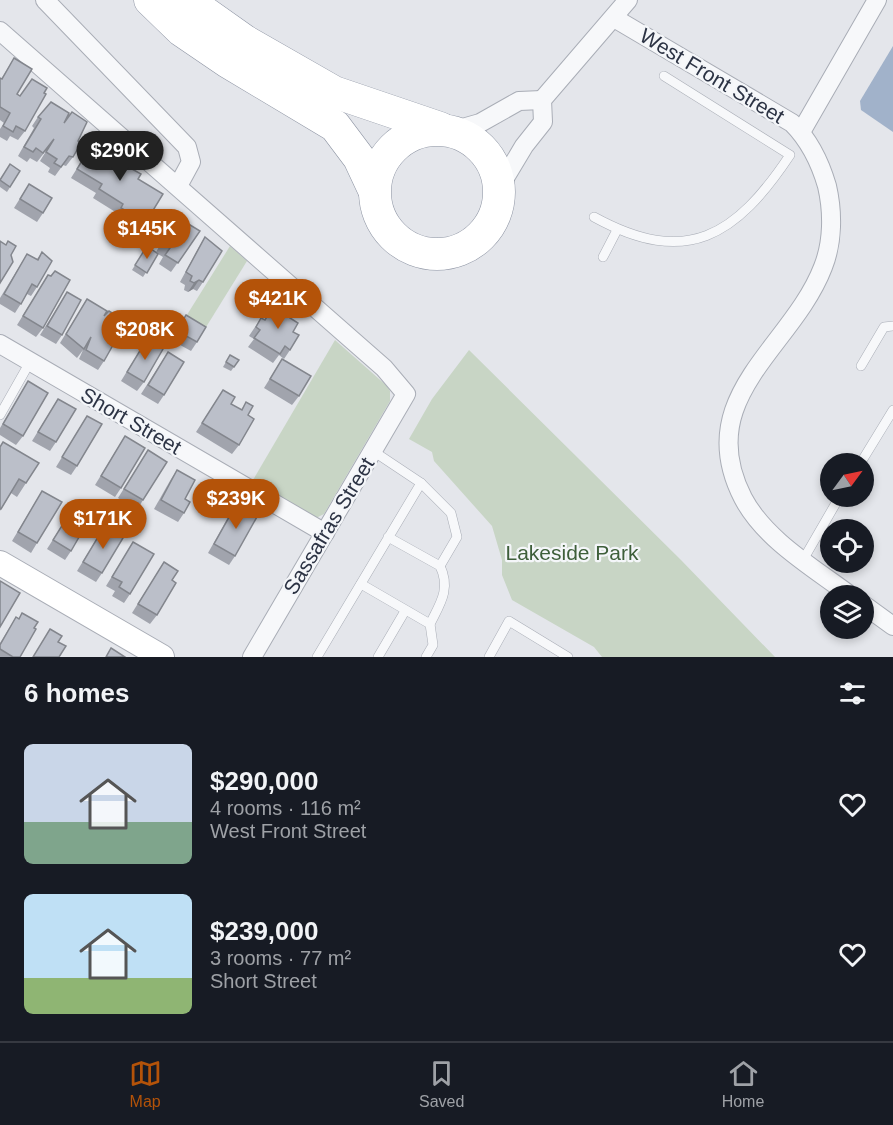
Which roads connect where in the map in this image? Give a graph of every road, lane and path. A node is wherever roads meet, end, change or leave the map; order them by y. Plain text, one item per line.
1 (45, 0) edge
2 (150, 0) edge
3 (187, 0) edge
4 (628, 0) edge
5 (877, 0) edge
6 (614, 18) junction
7 (0, 31) edge
8 (664, 76) dead end
9 (542, 100) junction
10 (448, 130) junction
11 (801, 132) junction
12 (178, 186) junction
13 (500, 186) junction
14 (374, 190) junction
15 (594, 217) dead end
16 (617, 230) junction
17 (603, 257) dead end
18 (893, 326) edge
19 (0, 344) edge
20 (30, 362) junction
21 (861, 366) dead end
22 (893, 410) edge
23 (0, 415) edge
24 (373, 452) junction
25 (867, 453) edge
26 (421, 483) junction
27 (833, 507) edge
28 (325, 533) junction
29 (388, 537) junction
30 (802, 560) junction
31 (0, 563) edge
32 (440, 566) junction
33 (361, 584) junction
34 (836, 585) edge
35 (405, 611) junction
36 (874, 612) edge
37 (429, 624) junction
38 (893, 626) edge
39 (553, 653) edge
40 (162, 657) edge
41 (252, 657) edge
42 (317, 657) edge
43 (378, 657) edge
44 (426, 657) edge
45 (489, 657) edge
46 (568, 657) edge

1 - 12 street
2 - 14 highway
3 - 10 highway
4 - 6 street
5 - 11 street
6 - 9 street
6 - 11 street, West Front Street
7 - 12 street
8 - 16 lane
9 - 10 street
9 - 13 street
10 - 13 highway
10 - 14 highway
11 - 30 street, West Front Street
12 - 24 street, Sassafras Street
13 - 14 highway
15 - 16 lane
16 - 17 lane
18 - 21 lane
19 - 20 street, Short Street
20 - 23 lane
20 - 28 street, Short Street
22 - 25 lane
24 - 26 lane
24 - 28 street, Sassafras Street
26 - 29 lane
26 - 32 lane
27 - 30 lane
28 - 41 street, Sassafras Street
29 - 32 lane
29 - 33 lane
30 - 34 street, West Front Street
31 - 40 street
32 - 37 lane
33 - 35 lane
33 - 42 lane
35 - 37 lane
35 - 43 lane
36 - 38 street
37 - 44 lane
39 - 45 lane
39 - 46 lane

